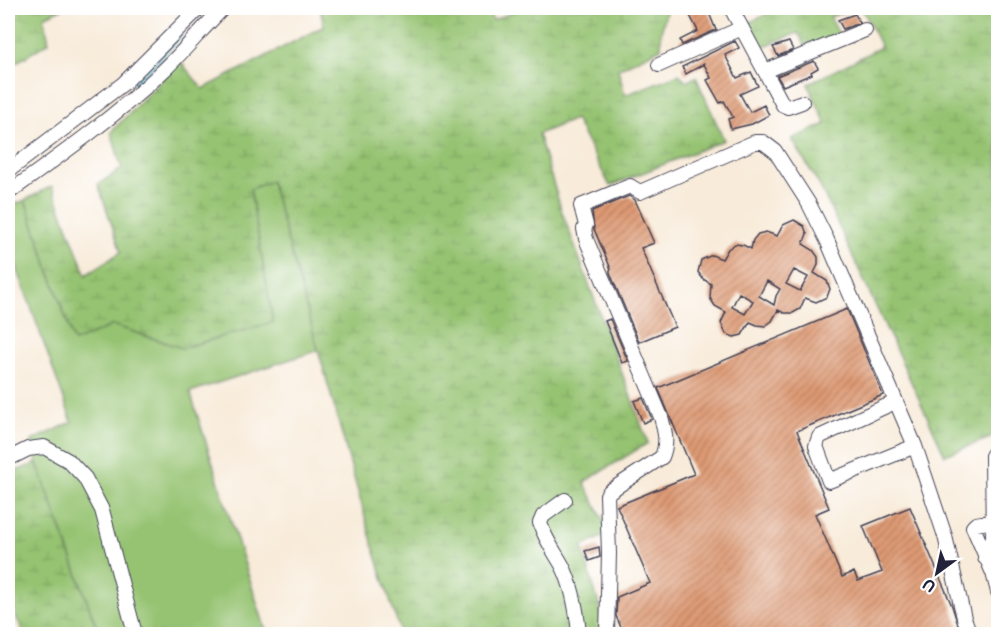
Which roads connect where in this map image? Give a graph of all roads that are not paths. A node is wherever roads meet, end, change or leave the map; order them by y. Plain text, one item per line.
1 (200, 8) edge
2 (223, 8) edge
3 (730, 8) edge
4 (742, 28) junction
5 (865, 30) dead end
6 (659, 65) dead end
7 (765, 71) junction
8 (127, 92) junction
9 (802, 102) dead end
10 (8, 171) edge
11 (8, 193) edge
12 (895, 402) junction
13 (915, 446) junction
14 (999, 447) edge
15 (8, 459) edge
16 (564, 500) dead end
17 (996, 520) edge
18 (985, 558) junction
19 (996, 573) edge
20 (999, 592) edge
21 (135, 634) edge
22 (579, 634) edge
23 (607, 634) edge
24 (970, 634) edge

1 - 8 street
2 - 8 street
3 - 4 street
4 - 6 street
4 - 7 street
5 - 7 street
7 - 9 street
8 - 10 street
8 - 11 street
12 - 13 street
12 - 13 street
12 - 23 street
13 - 24 street
14 - 17 street
15 - 21 street
16 - 22 street
17 - 18 street
17 - 18 street
18 - 19 street
19 - 20 street

